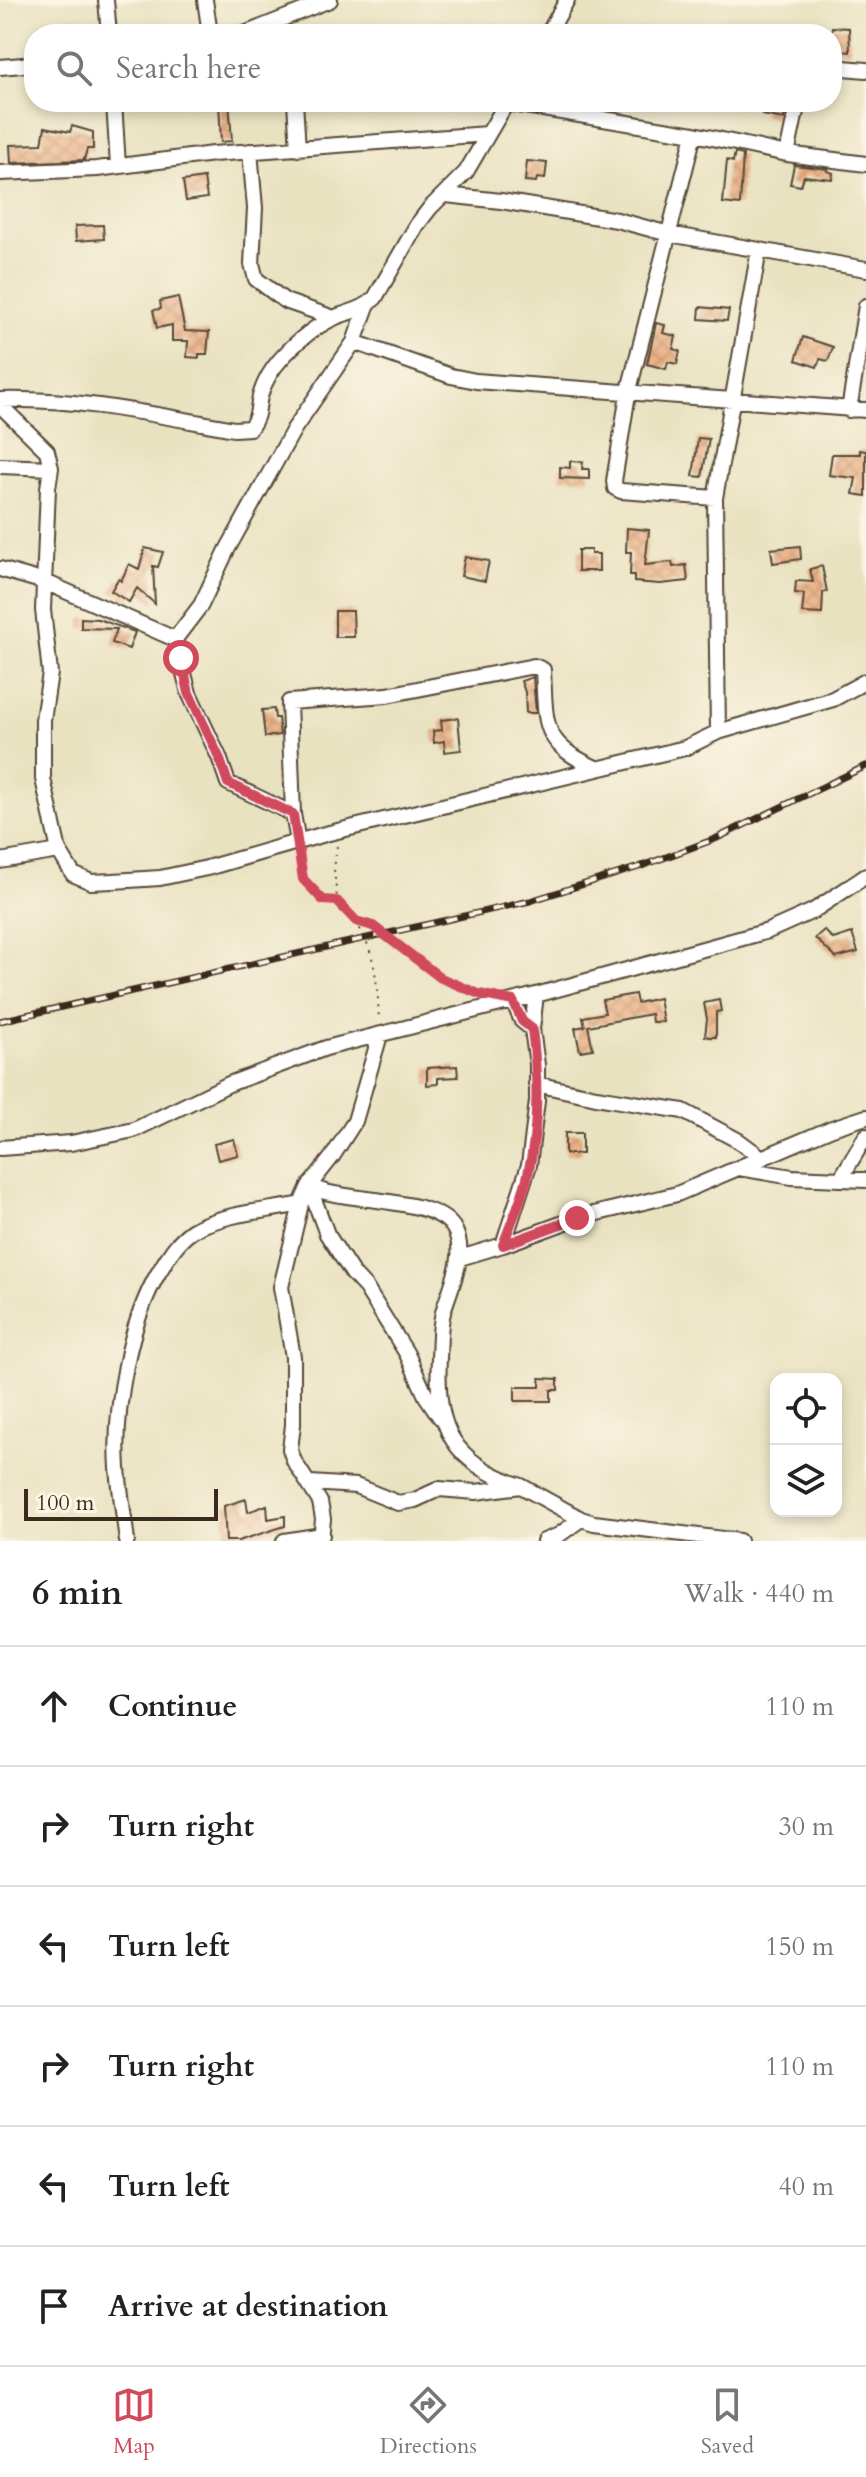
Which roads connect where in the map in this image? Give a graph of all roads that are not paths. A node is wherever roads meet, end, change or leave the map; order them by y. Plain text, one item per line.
1 (106, 0) edge
2 (205, 0) edge
3 (330, 0) edge
4 (567, 0) edge
5 (291, 16) junction
6 (108, 24) edge
7 (209, 24) edge
8 (270, 24) edge
9 (291, 24) edge
10 (554, 24) edge
11 (24, 65) edge
12 (0, 67) edge
13 (842, 68) edge
14 (866, 70) edge
15 (115, 112) edge
16 (296, 112) edge
17 (501, 112) edge
18 (565, 112) edge
19 (796, 112) edge
20 (488, 134) junction
21 (694, 134) junction
22 (298, 149) junction
23 (250, 151) junction
24 (787, 154) junction
25 (866, 164) edge
26 (118, 166) junction
27 (0, 173) edge
28 (446, 195) junction
29 (669, 234) junction
30 (759, 250) junction
31 (866, 269) edge
32 (367, 306) junction
33 (866, 306) edge
34 (334, 318) junction
35 (354, 342) junction
36 (628, 394) junction
37 (732, 401) junction
38 (0, 402) edge
39 (849, 410) junction
40 (866, 410) edge
41 (0, 466) edge
42 (51, 468) junction
43 (715, 498) junction
44 (0, 569) edge
45 (45, 582) junction
46 (175, 639) junction
47 (866, 681) edge
48 (718, 732) junction
49 (598, 769) junction
50 (293, 814) junction
51 (298, 842) junction
52 (59, 851) junction
53 (0, 861) edge
54 (866, 876) edge
55 (536, 995) junction
56 (513, 1001) junction
57 (532, 1029) junction
58 (380, 1035) junction
59 (536, 1084) junction
60 (866, 1117) edge
61 (866, 1136) edge
62 (6, 1148) edge
63 (762, 1158) junction
64 (737, 1168) junction
65 (841, 1178) junction
66 (866, 1180) edge
67 (309, 1186) junction
68 (301, 1204) junction
69 (503, 1245) junction
70 (460, 1258) junction
71 (443, 1422) junction
72 (311, 1483) junction
73 (521, 1486) junction
74 (581, 1519) junction
75 (322, 1538) edge
76 (127, 1541) edge
77 (284, 1541) edge
78 (544, 1541) edge
79 (739, 1541) edge

1 - 6 street
2 - 7 street
3 - 5 street
4 - 10 street
5 - 8 street
5 - 9 street
11 - 12 street
13 - 14 street
15 - 26 street
16 - 22 street
17 - 20 street
18 - 21 street
19 - 24 street
20 - 22 street
20 - 28 street
21 - 24 street
21 - 29 street
22 - 23 street
23 - 26 street
23 - 34 street
24 - 25 street
26 - 27 street
28 - 29 street
28 - 32 street
29 - 30 street
29 - 36 street
30 - 31 street
30 - 37 street
32 - 34 street
32 - 35 street
33 - 39 street
34 - 38 street
35 - 36 street
35 - 46 street
36 - 37 street
36 - 43 street
37 - 39 street
37 - 43 street
38 - 42 street
39 - 40 street
41 - 42 street
42 - 45 street
43 - 48 street
44 - 45 street
45 - 46 street
45 - 52 street
46 - 50 street
47 - 48 street
48 - 49 street
49 - 50 street
49 - 51 street
50 - 51 street
51 - 52 street
52 - 53 street
54 - 55 street
55 - 56 street
55 - 57 street
56 - 57 street
56 - 58 street
57 - 59 street
58 - 62 street
58 - 67 street
59 - 63 street
59 - 69 street
60 - 63 street
61 - 65 street
63 - 64 street
64 - 65 street
64 - 69 street
65 - 66 street
67 - 68 street
67 - 70 street
67 - 71 street
68 - 72 street
68 - 76 street
69 - 70 street
70 - 71 street
71 - 73 street
72 - 73 street
72 - 75 street
73 - 74 street
74 - 78 street
74 - 79 street
75 - 77 street

